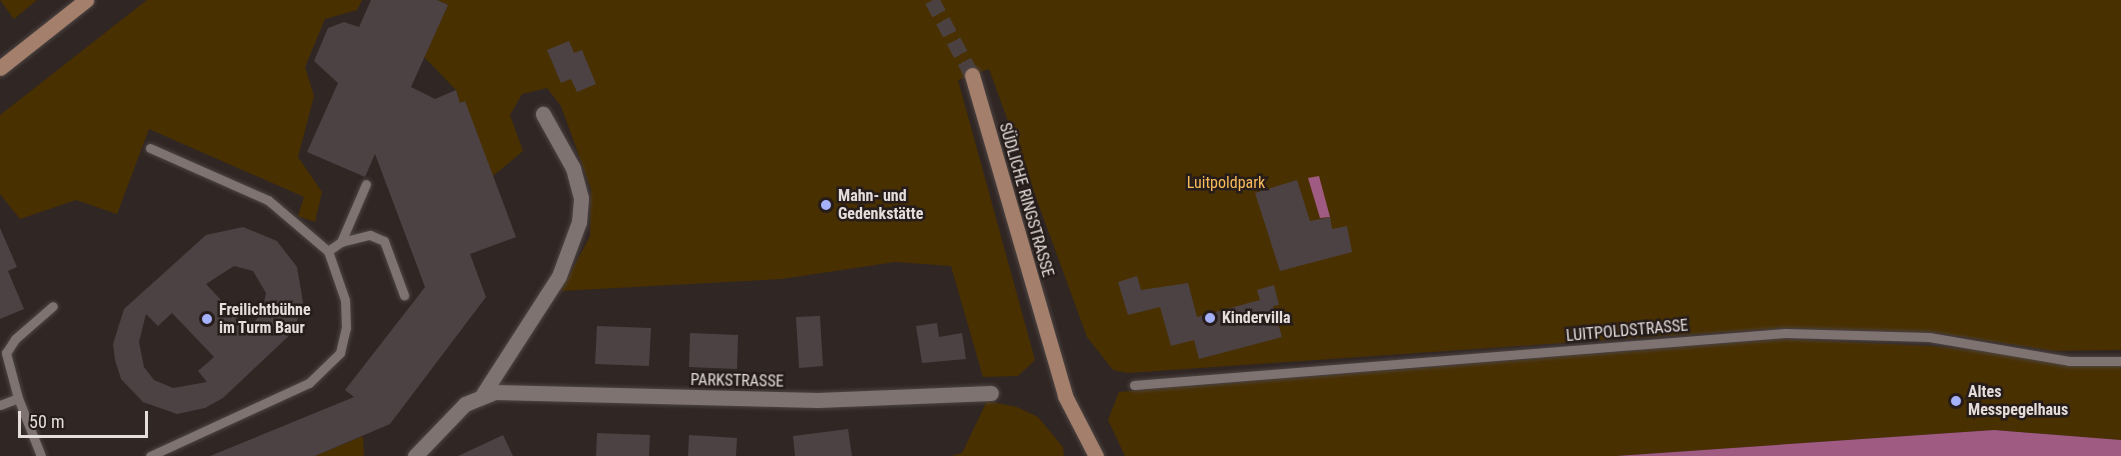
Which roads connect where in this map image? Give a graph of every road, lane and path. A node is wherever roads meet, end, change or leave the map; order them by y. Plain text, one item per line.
1 (86, 0) edge
2 (0, 68) edge
3 (972, 75) tunnel mouth
4 (543, 114) dead end
5 (150, 148) dead end
6 (366, 184) dead end
7 (341, 242) junction
8 (328, 251) junction
9 (404, 295) dead end
10 (53, 306) dead end
11 (2121, 361) edge
12 (1134, 385) dead end
13 (991, 393) dead end
14 (483, 394) junction
15 (18, 398) junction
16 (0, 405) edge
17 (1094, 452) edge
18 (41, 456) edge
19 (150, 456) edge
20 (415, 456) edge

1 - 2 main road
3 - 17 main road, SÜDLICHE RINGSTRASSE
4 - 14 street
5 - 8 lane
6 - 7 lane
7 - 8 lane
7 - 9 lane
8 - 19 lane
10 - 15 lane
11 - 12 lane, LUITPOLDSTRASSE
13 - 14 street, PARKSTRASSE
14 - 20 street
15 - 16 lane
15 - 18 lane

